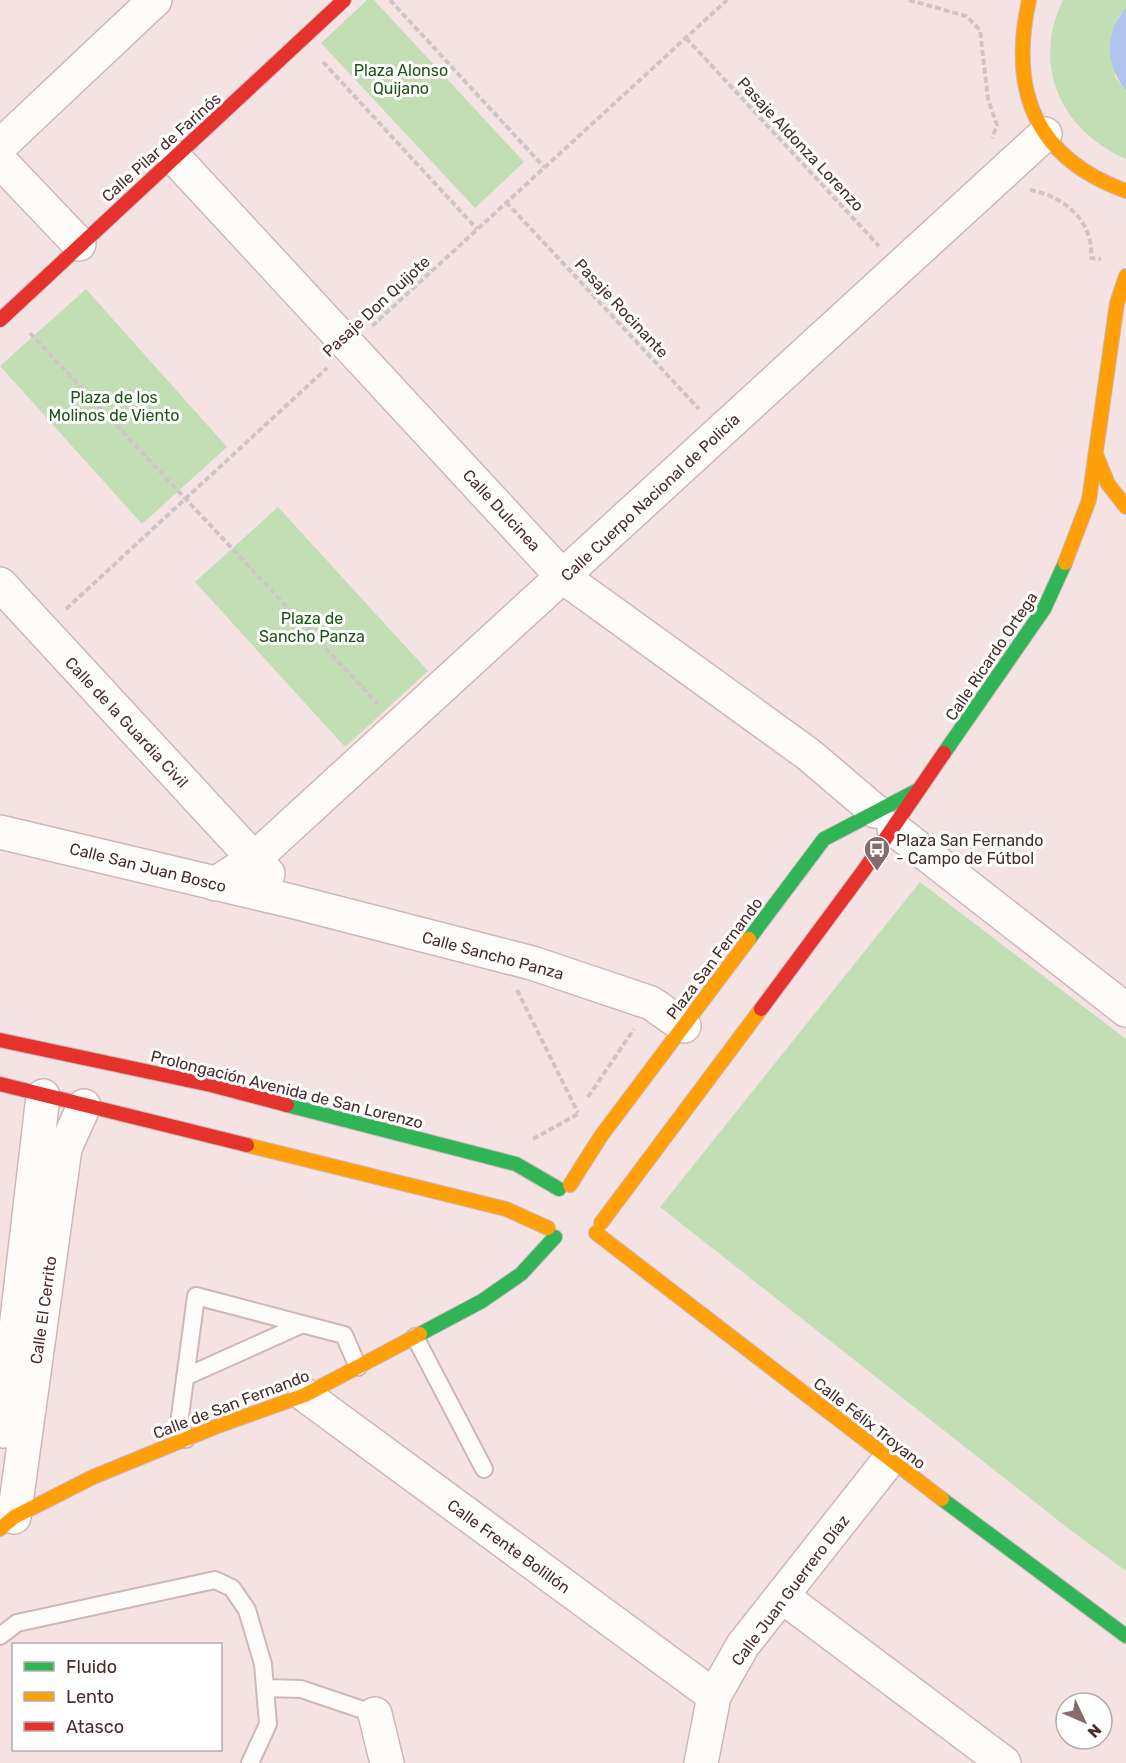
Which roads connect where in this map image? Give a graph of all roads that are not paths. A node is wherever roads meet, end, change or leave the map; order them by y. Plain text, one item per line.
1 (155, 0) edge
2 (344, 0) edge
3 (1029, 0) edge
4 (1010, 10) dead end
5 (1022, 23) junction
6 (1045, 134) junction
7 (0, 146) edge
8 (174, 157) junction
9 (0, 161) edge
10 (1126, 191) edge
11 (79, 244) junction
12 (1126, 276) edge
13 (5, 315) edge
14 (1097, 457) junction
15 (1126, 507) edge
16 (1097, 526) dead end
17 (1075, 541) junction
18 (563, 577) junction
19 (0, 584) edge
20 (918, 790) junction
21 (884, 820) junction
22 (0, 832) edge
23 (254, 859) junction
24 (215, 884) junction
25 (295, 902) junction
26 (1126, 1010) edge
27 (684, 1026) junction
28 (0, 1040) edge
29 (0, 1084) edge
30 (43, 1096) junction
31 (84, 1106) junction
32 (561, 1192) junction
33 (599, 1200) dead end
34 (595, 1232) junction
35 (556, 1236) junction
36 (303, 1324) junction
37 (415, 1337) junction
38 (358, 1367) junction
39 (185, 1377) junction
40 (306, 1395) junction
41 (186, 1439) junction
42 (889, 1460) junction
43 (0, 1461) edge
44 (484, 1469) dead end
45 (7, 1523) edge
46 (783, 1597) junction
47 (0, 1636) edge
48 (1126, 1636) edge
49 (267, 1688) junction
50 (714, 1696) junction
51 (375, 1714) joint
52 (250, 1763) edge
53 (387, 1763) edge
54 (701, 1763) edge
55 (1004, 1763) edge

1 - 7 street
2 - 8 street, Calle Pilar de Farinós
3 - 5 street
4 - 5 street
5 - 6 street
6 - 10 street
6 - 18 street, Calle Cuerpo Nacional de Policía
8 - 11 street, Calle Pilar de Farinós
8 - 18 street, Calle Dulcinea
9 - 11 street
11 - 13 street, Calle Pilar de Farinós
12 - 14 street, Calle Ricardo Ortega
14 - 15 street
14 - 17 street, Calle Ricardo Ortega
16 - 17 street
17 - 20 street, Calle Ricardo Ortega
18 - 21 street, Calle Dulcinea
18 - 23 street, Calle Cuerpo Nacional de Policía
19 - 23 street, Calle de la Guardia Civil
20 - 21 street, Calle Ricardo Ortega
20 - 21 street, Plaza San Fernando
21 - 26 street, Calle Dulcinea
21 - 27 street, Plaza San Fernando
21 - 34 street, Plaza San Fernando
22 - 24 street, Calle San Juan Bosco
23 - 24 street, Calle Cuerpo Nacional de Policía
23 - 25 street, Calle de la Guardia Civil
24 - 25 street, Calle San Juan Bosco
25 - 27 street, Calle Sancho Panza
27 - 32 street, Plaza San Fernando
28 - 32 street, Prolongación Avenida de San Lorenzo
29 - 30 street
30 - 31 street
30 - 43 street, Calle El Cerrito
31 - 35 street
31 - 45 street, Calle El Cerrito
32 - 35 street
33 - 34 street
34 - 42 street, Calle Félix Troyano
35 - 37 street, Calle de San Fernando
36 - 38 lane
36 - 39 lane
36 - 39 lane
37 - 38 street, Calle de San Fernando
37 - 44 lane
38 - 40 street, Calle de San Fernando
39 - 41 lane
40 - 41 street, Calle de San Fernando
40 - 50 street, Calle Frente Bolillón
41 - 45 street, Calle de San Fernando
42 - 46 street, Calle Juan Guerrero Díaz
42 - 48 street, Calle Félix Troyano
46 - 50 street, Calle Juan Guerrero Díaz
46 - 55 street
47 - 49 lane
49 - 51 lane
49 - 52 lane
50 - 54 street, Calle Juan Guerrero Díaz
51 - 53 street

